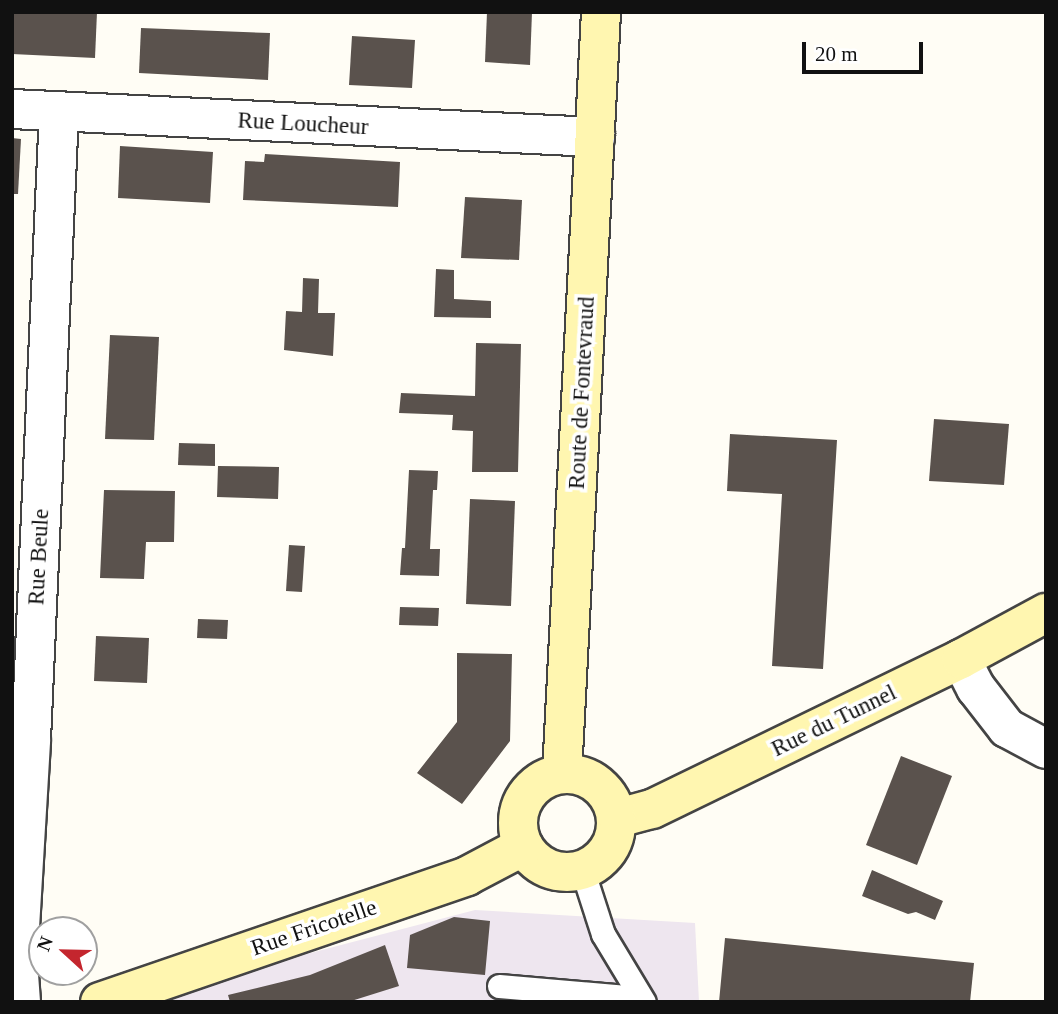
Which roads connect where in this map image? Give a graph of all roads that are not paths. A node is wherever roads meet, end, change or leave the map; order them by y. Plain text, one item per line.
1 (601, 12) edge
2 (12, 109) edge
3 (59, 112) junction
4 (594, 137) junction
5 (1046, 613) edge
6 (961, 659) junction
7 (1046, 749) edge
8 (562, 774) junction
9 (618, 818) junction
10 (524, 846) junction
11 (582, 869) junction
12 (499, 986) dead end
13 (642, 1000) edge
14 (20, 1002) edge
15 (100, 1002) edge

1 - 4 street, Route de Fontevraud
2 - 3 street, Rue Loucheur
3 - 4 street, Rue Loucheur
3 - 14 street, Rue Beule
4 - 8 street, Route de Fontevraud
5 - 6 street, Rue du Tunnel
6 - 7 street
6 - 9 street, Rue du Tunnel
8 - 9 street
8 - 10 street
9 - 11 street
10 - 11 street
10 - 15 street, Rue Fricotelle
11 - 13 lane
12 - 13 lane

